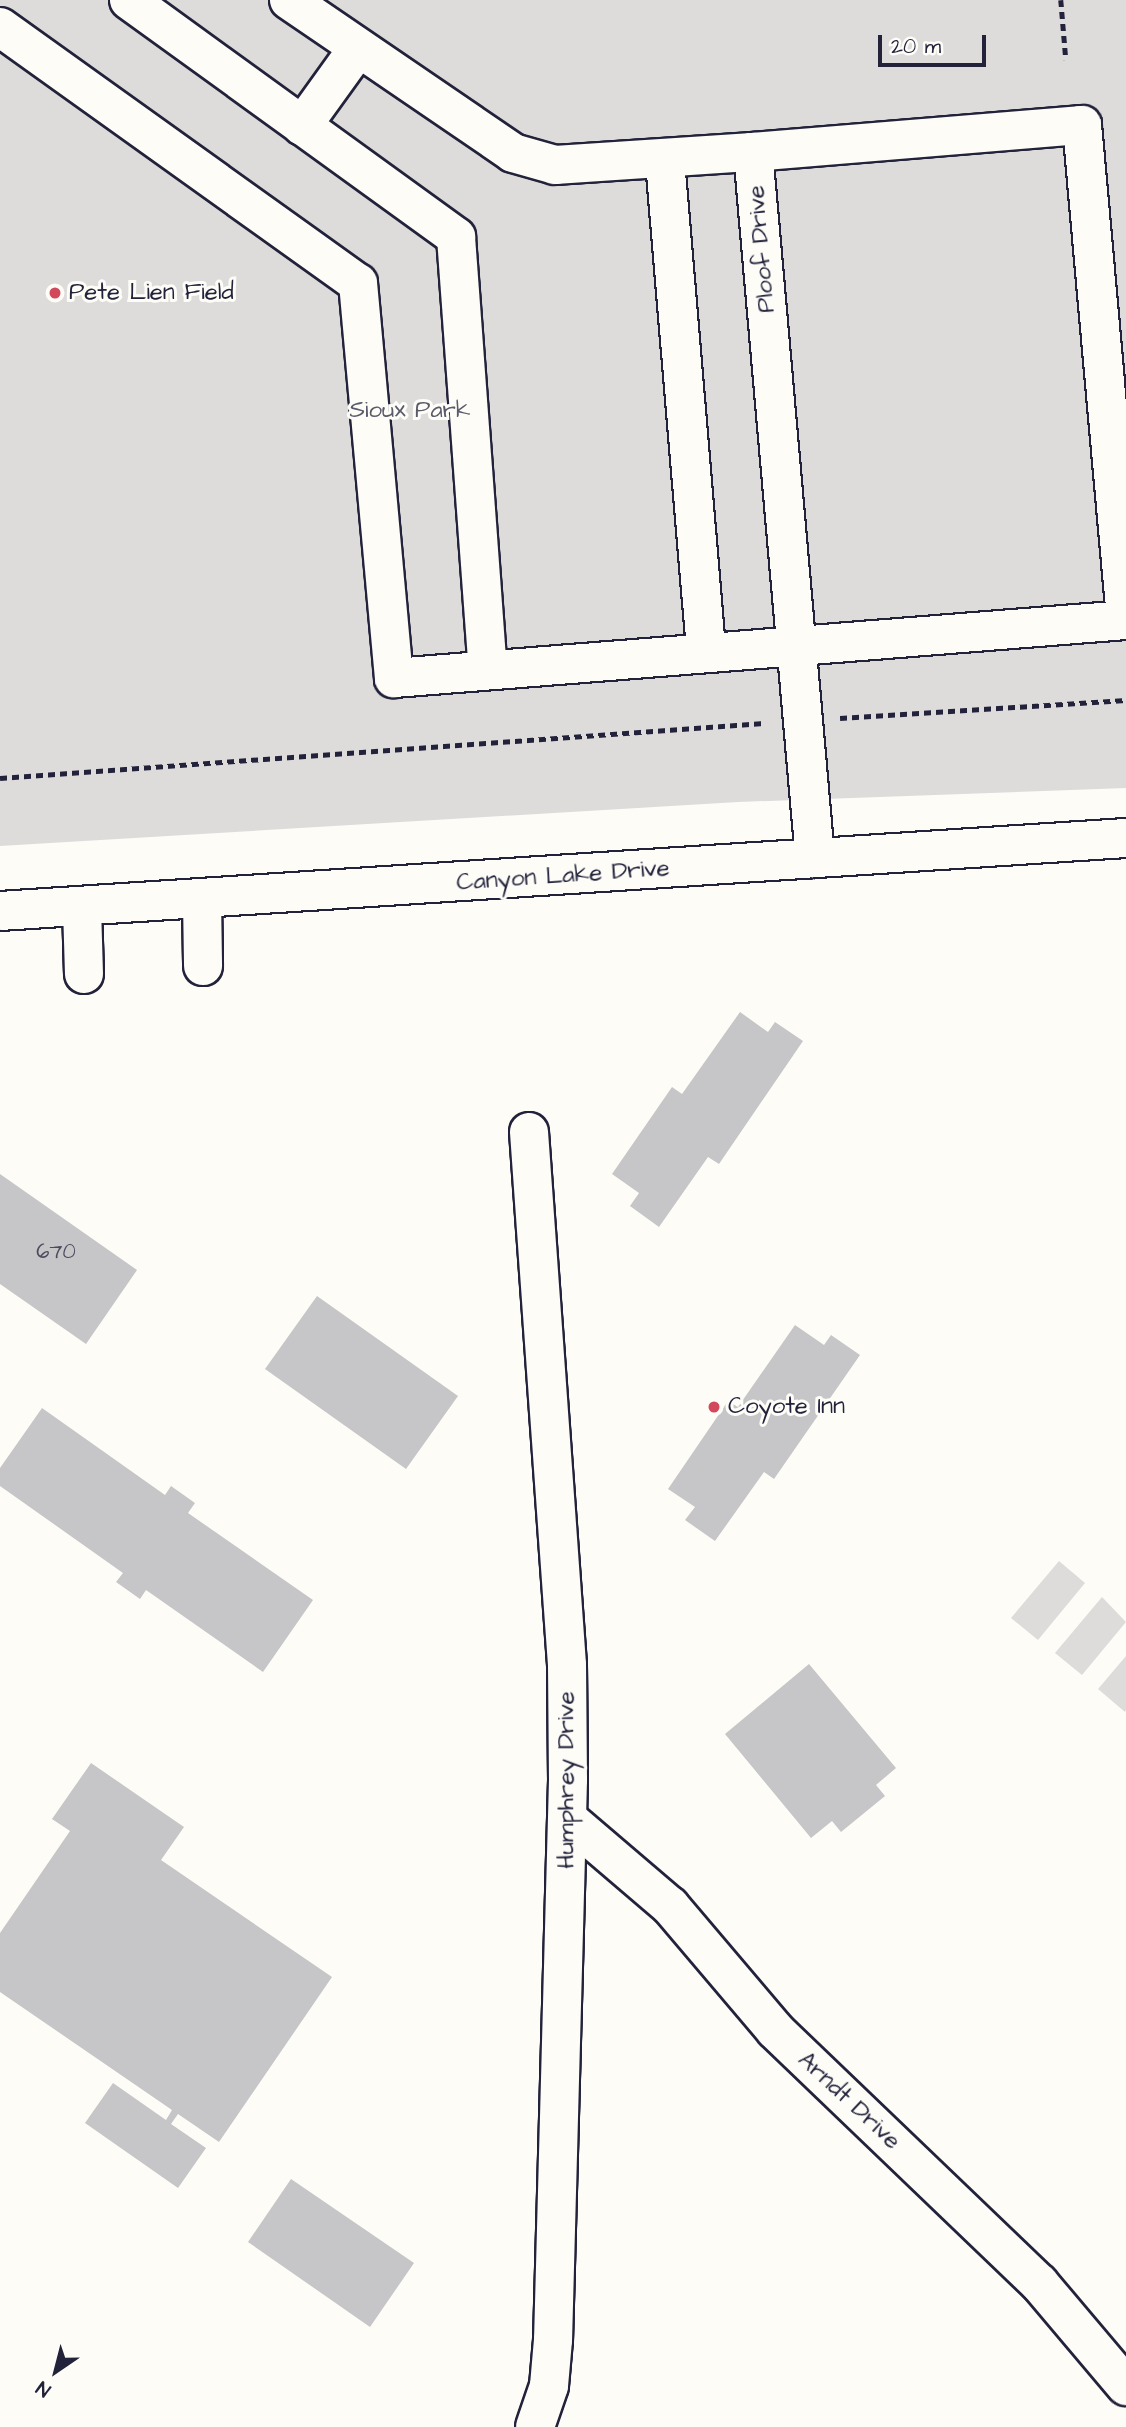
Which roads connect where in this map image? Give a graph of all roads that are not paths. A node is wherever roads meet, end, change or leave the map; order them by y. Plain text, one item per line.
1 (129, 0) edge
2 (289, 0) edge
3 (0, 27) edge
4 (358, 48) junction
5 (302, 126) junction
6 (752, 152) junction
7 (665, 161) junction
8 (1126, 614) edge
9 (1126, 620) edge
10 (798, 642) junction
11 (706, 650) junction
12 (488, 669) junction
13 (1126, 838) edge
14 (815, 858) junction
15 (202, 900) junction
16 (82, 907) junction
17 (0, 911) edge
18 (204, 967) dead end
19 (84, 974) dead end
20 (529, 1132) dead end
21 (568, 1819) junction
22 (1126, 2386) edge
23 (536, 2427) edge

1 - 5 street
2 - 4 street, Ploof Drive
3 - 12 street
4 - 5 street
4 - 7 street, Ploof Drive
5 - 12 street
6 - 7 street, Ploof Drive
6 - 8 street
6 - 10 street, Ploof Drive
7 - 11 street
9 - 10 street
10 - 11 street
10 - 14 street, Ploof Drive
11 - 12 street
13 - 14 street, Canyon Lake Drive
14 - 15 street, Canyon Lake Drive
15 - 16 street, Canyon Lake Drive
15 - 18 street
16 - 17 street, Canyon Lake Drive
16 - 19 street
20 - 21 street, Humphrey Drive
21 - 22 street, Arndt Drive
21 - 23 street, Humphrey Drive

